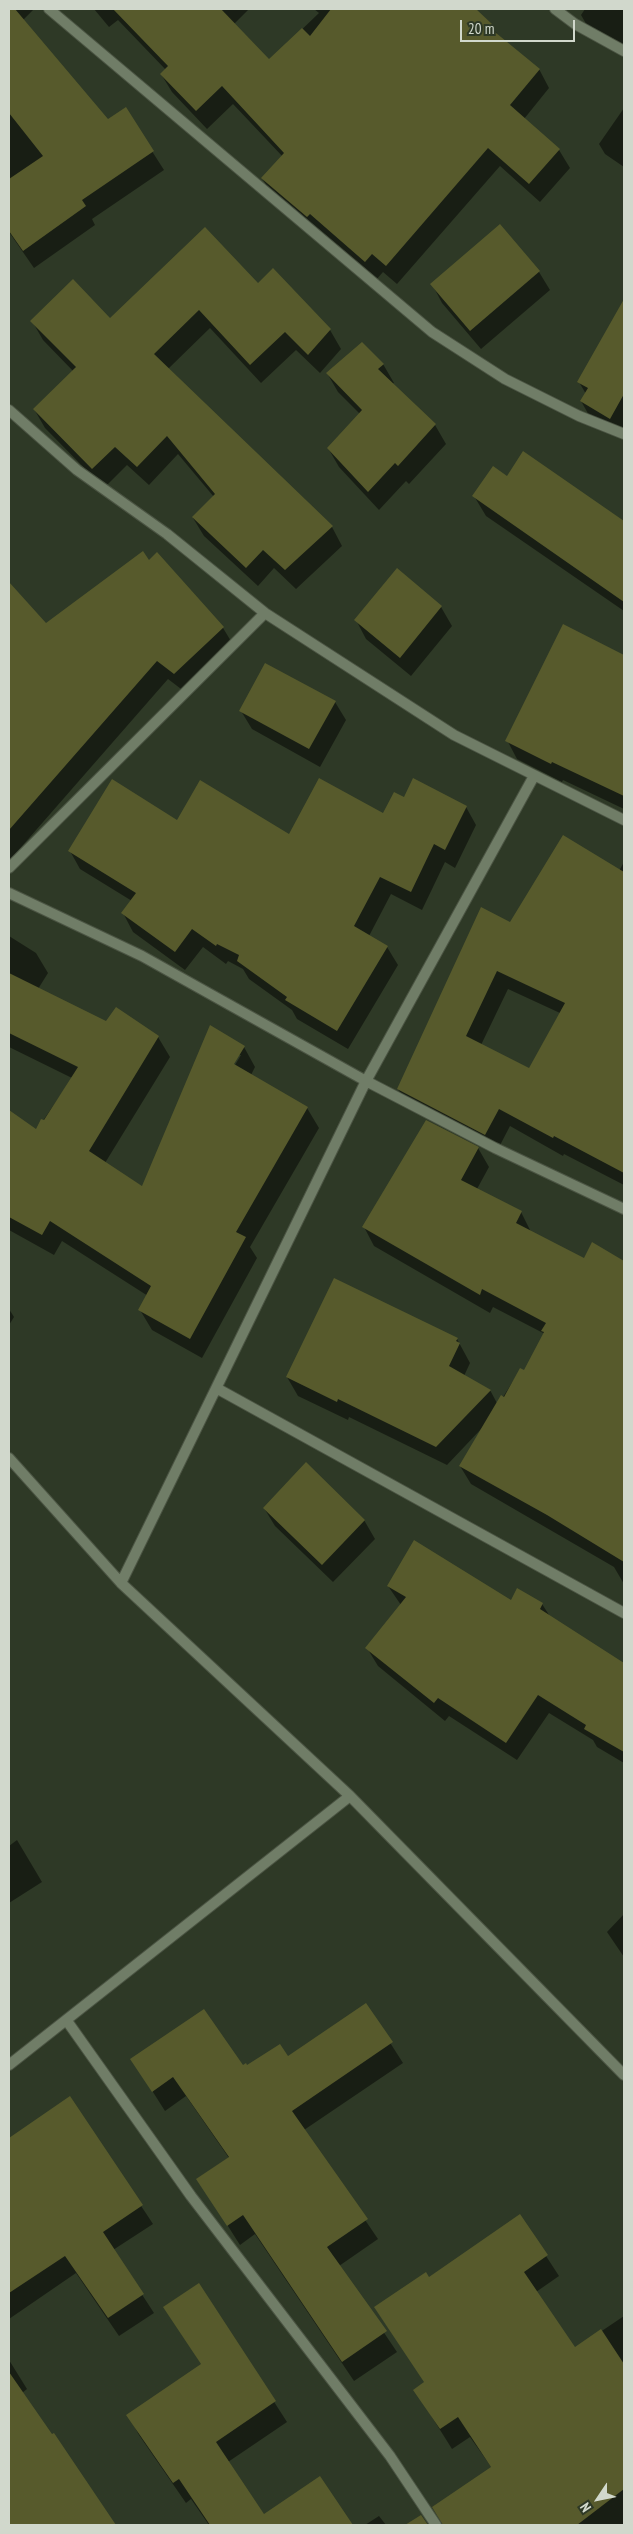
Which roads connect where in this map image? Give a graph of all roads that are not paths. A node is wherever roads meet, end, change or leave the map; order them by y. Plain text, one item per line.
1 (49, 9) edge
2 (555, 9) edge
3 (624, 51) edge
4 (9, 410) edge
5 (624, 434) edge
6 (265, 613) junction
7 (534, 776) junction
8 (624, 820) edge
9 (9, 868) edge
10 (9, 892) edge
11 (366, 1081) junction
12 (624, 1209) edge
13 (218, 1389) junction
14 (9, 1458) edge
15 (121, 1583) junction
16 (624, 1613) edge
17 (350, 1796) junction
18 (67, 2021) junction
19 (9, 2066) edge
20 (624, 2075) edge
21 (436, 2525) edge

1 - 5 street
2 - 3 street
4 - 6 street
6 - 7 street
6 - 9 street
7 - 8 street
7 - 11 street
10 - 11 street
11 - 12 street
11 - 13 street
13 - 15 street
13 - 16 street
14 - 15 street
15 - 17 street
17 - 18 street
17 - 20 street
18 - 19 street
18 - 21 street

